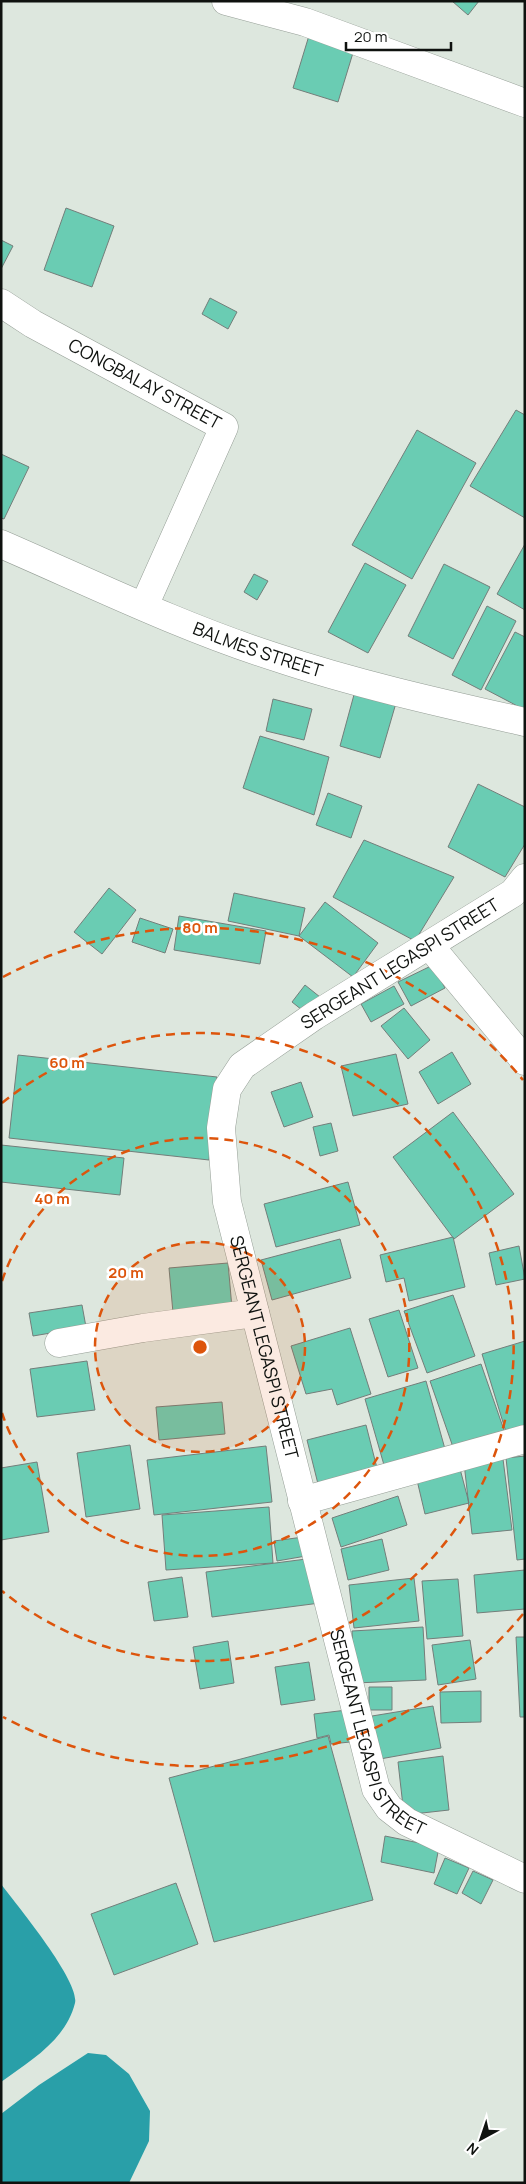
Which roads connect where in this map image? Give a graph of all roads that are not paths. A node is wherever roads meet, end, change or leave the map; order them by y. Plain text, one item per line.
1 (226, 1) edge
2 (525, 104) edge
3 (1, 303) edge
4 (1, 544) edge
5 (144, 606) junction
6 (525, 722) edge
7 (525, 878) edge
8 (430, 946) junction
9 (525, 1061) edge
10 (255, 1313) junction
11 (59, 1343) dead end
12 (525, 1439) edge
13 (302, 1501) junction
14 (525, 1879) edge

1 - 2 street
3 - 5 street, CONGBALAY STREET
4 - 5 street, BALMES STREET
5 - 6 street, BALMES STREET
7 - 8 street, SERGEANT LEGASPI STREET
8 - 9 street
8 - 10 street, SERGEANT LEGASPI STREET
10 - 11 street
10 - 13 street, SERGEANT LEGASPI STREET
12 - 13 street
13 - 14 street, SERGEANT LEGASPI STREET

